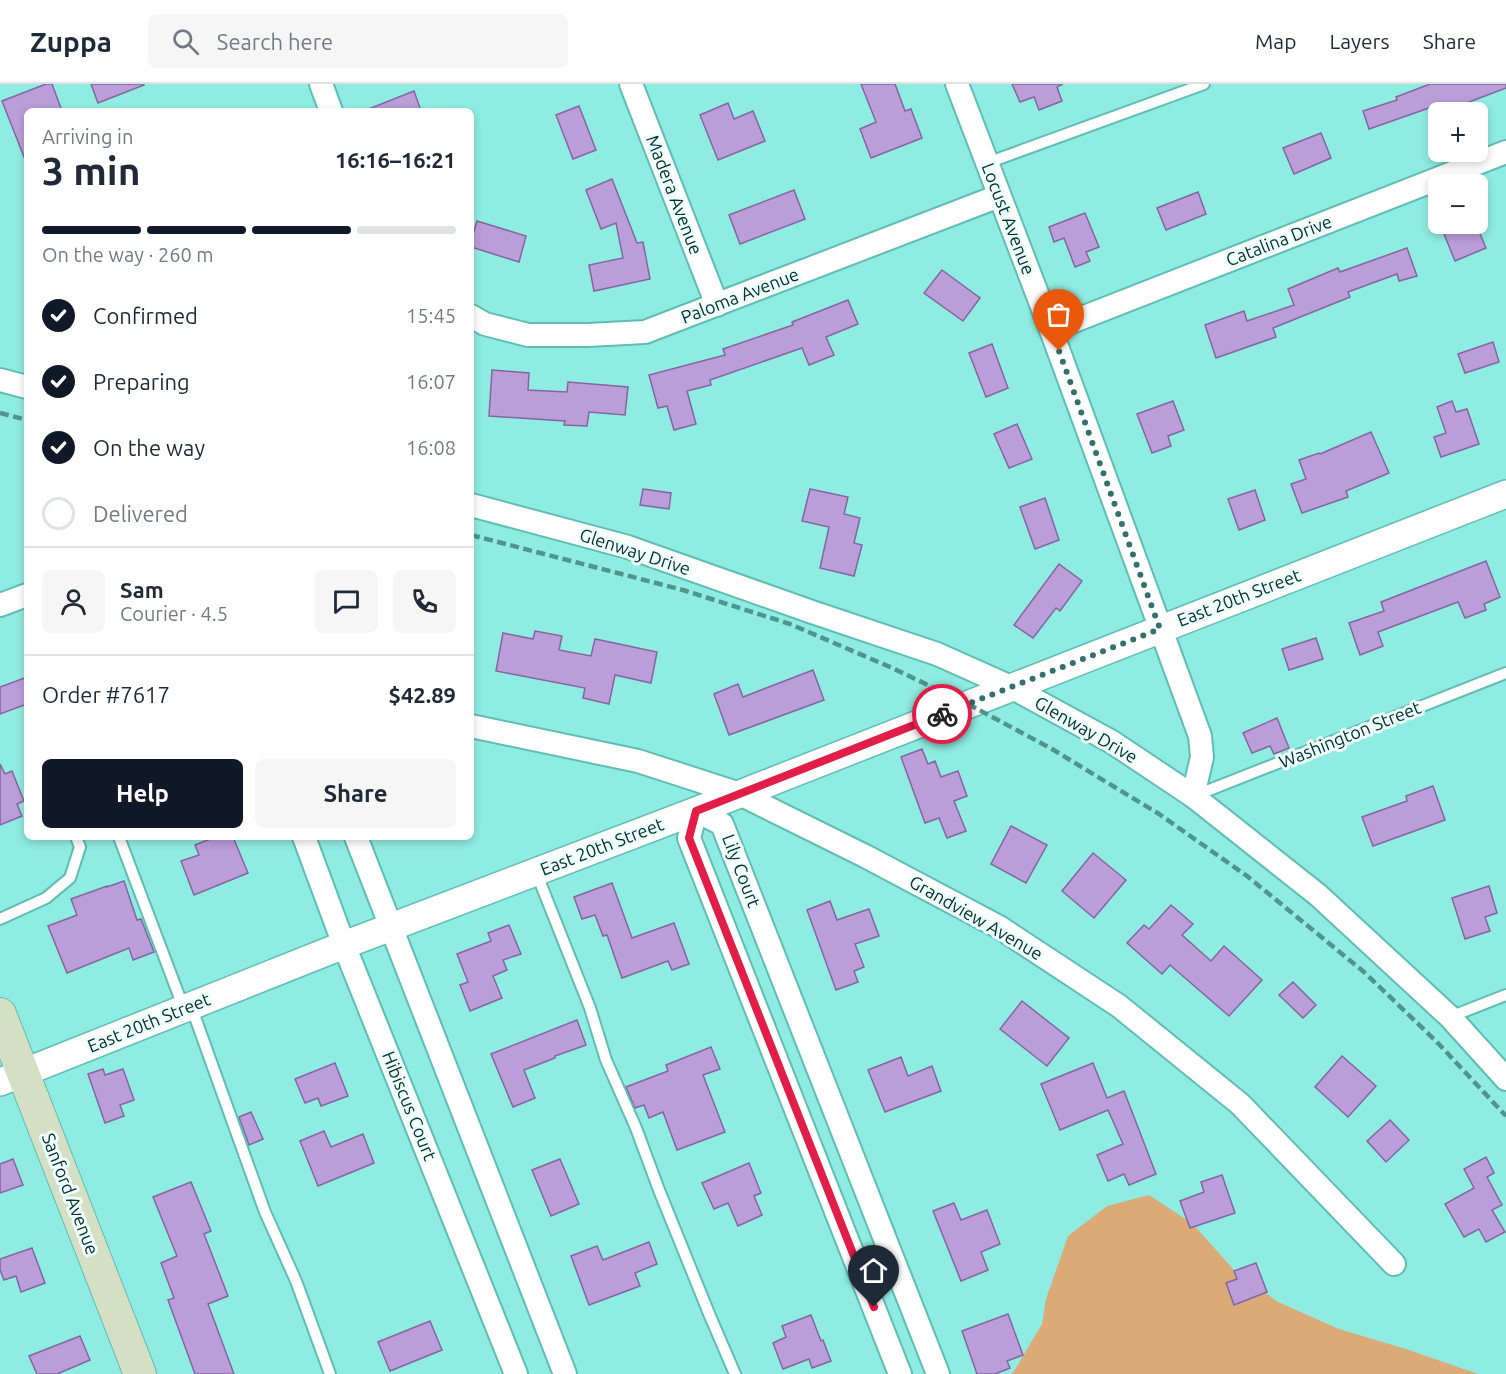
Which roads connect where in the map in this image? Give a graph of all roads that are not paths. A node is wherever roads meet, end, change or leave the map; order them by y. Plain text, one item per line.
1 (321, 84) edge
2 (631, 84) edge
3 (957, 84) edge
4 (1204, 84) edge
5 (330, 108) edge
6 (1506, 152) edge
7 (987, 163) junction
8 (999, 196) junction
9 (717, 306) junction
10 (474, 318) edge
11 (1051, 330) junction
12 (0, 380) edge
13 (24, 386) edge
14 (1506, 494) edge
15 (474, 506) edge
16 (24, 597) edge
17 (0, 605) edge
18 (1160, 629) junction
19 (1506, 673) edge
20 (1011, 687) junction
21 (474, 727) edge
22 (740, 794) junction
23 (1193, 796) junction
24 (696, 811) junction
25 (77, 840) edge
26 (120, 840) edge
27 (305, 840) edge
28 (357, 840) edge
29 (536, 872) junction
30 (0, 919) edge
31 (390, 927) junction
32 (344, 945) junction
33 (1506, 995) edge
34 (188, 1007) junction
35 (0, 1014) edge
36 (1450, 1017) junction
37 (11, 1078) edge
38 (1506, 1079) edge
39 (1394, 1264) dead end
40 (140, 1374) edge
41 (330, 1374) edge
42 (516, 1374) edge
43 (565, 1374) edge
44 (735, 1374) edge
45 (900, 1374) edge
46 (938, 1374) edge

1 - 5 street
2 - 9 street, Madera Avenue
3 - 7 street, Locust Avenue
4 - 7 lane
6 - 11 street, Catalina Drive
7 - 8 street, Locust Avenue
8 - 9 street, Paloma Avenue
8 - 11 street, Locust Avenue
9 - 10 street, Paloma Avenue
11 - 18 street, Locust Avenue
12 - 13 street
14 - 18 street, East 20th Street
15 - 20 street, Glenway Drive
16 - 17 street
18 - 20 street, East 20th Street
18 - 23 street, Locust Avenue
19 - 23 lane, Washington Street
20 - 22 street, East 20th Street
20 - 23 street, Glenway Drive
21 - 22 street, Grandview Avenue
22 - 24 street, East 20th Street
22 - 39 street, Grandview Avenue
23 - 36 street, Glenway Drive
24 - 29 street, East 20th Street
24 - 45 street, Lily Court
24 - 46 street, Lily Court
25 - 30 lane
26 - 34 lane
27 - 32 street, Hibiscus Court
28 - 31 street
29 - 31 street, East 20th Street
29 - 44 lane
31 - 32 street, East 20th Street
31 - 43 street
32 - 34 street, East 20th Street
32 - 42 street, Hibiscus Court
33 - 36 lane
34 - 37 street, East 20th Street
34 - 41 lane
35 - 37 main road, Sanford Avenue
36 - 38 street, Glenway Drive
37 - 40 main road, Sanford Avenue

